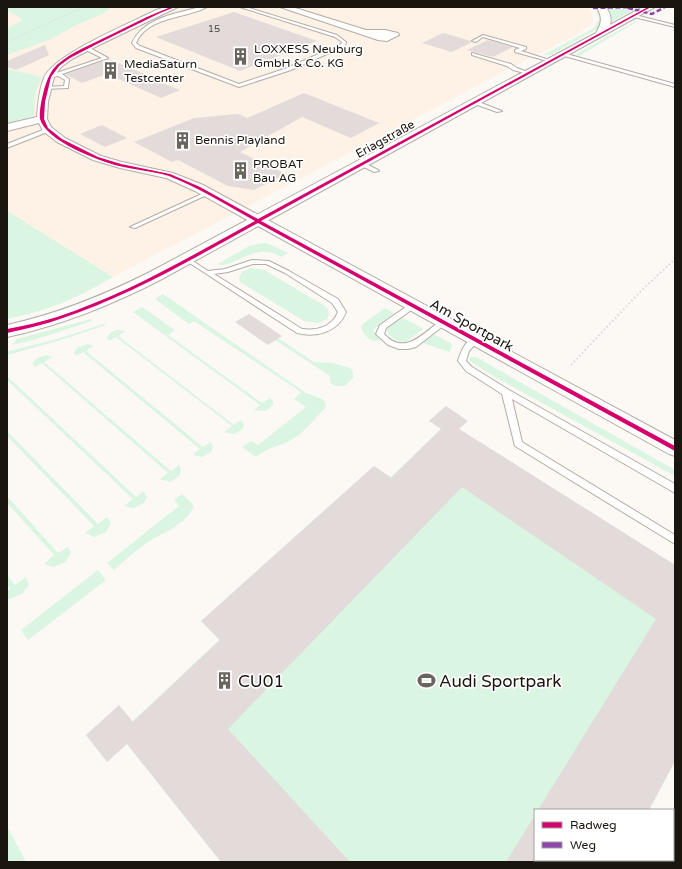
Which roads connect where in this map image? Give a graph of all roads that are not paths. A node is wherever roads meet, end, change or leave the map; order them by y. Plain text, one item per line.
1 (174, 7) edge
2 (205, 7) edge
3 (284, 7) edge
4 (601, 7) edge
5 (650, 7) edge
6 (244, 8) edge
7 (635, 16) junction
8 (272, 22) dead end
9 (675, 26) edge
10 (366, 33) dead end
11 (600, 35) junction
12 (474, 41) dead end
13 (336, 42) dead end
14 (343, 45) junction
15 (86, 48) junction
16 (474, 54) dead end
17 (563, 54) junction
18 (551, 61) junction
19 (528, 73) junction
20 (58, 74) junction
21 (49, 77) junction
22 (675, 86) edge
23 (46, 88) junction
24 (474, 102) junction
25 (499, 111) dead end
26 (42, 119) junction
27 (7, 128) edge
28 (48, 130) junction
29 (7, 146) edge
30 (362, 164) junction
31 (376, 171) dead end
32 (208, 193) junction
33 (258, 221) junction
34 (133, 227) dead end
35 (187, 260) junction
36 (207, 273) junction
37 (413, 306) junction
38 (443, 323) junction
39 (7, 331) edge
40 (475, 340) junction
41 (506, 392) junction
42 (675, 449) edge
43 (675, 489) edge
44 (675, 540) edge

1 - 15 street
2 - 14 lane
3 - 10 street
4 - 11 street
5 - 7 street, Eriagstraße
6 - 8 lane
6 - 14 lane
7 - 9 lane
7 - 11 street, Eriagstraße
11 - 17 street, Eriagstraße
12 - 18 lane
13 - 14 lane
15 - 20 lane
15 - 21 street
16 - 19 lane
17 - 18 street, Eriagstraße
17 - 22 lane
18 - 19 street, Eriagstraße
19 - 24 street, Eriagstraße
20 - 21 lane
20 - 23 lane
21 - 23 street
23 - 26 street
24 - 25 lane
24 - 30 street, Eriagstraße
26 - 27 street
26 - 28 street
28 - 29 lane
28 - 32 street, Am Sportpark
30 - 31 lane
30 - 33 street, Eriagstraße
32 - 33 street, Am Sportpark
32 - 34 lane
33 - 35 street, Eriagstraße
33 - 37 street, Am Sportpark
35 - 36 lane
35 - 39 street, Eriagstraße
36 - 36 lane
37 - 38 street, Am Sportpark
37 - 38 lane
38 - 40 street, Am Sportpark
40 - 41 lane
40 - 42 street, Am Sportpark
41 - 43 lane
41 - 44 lane

